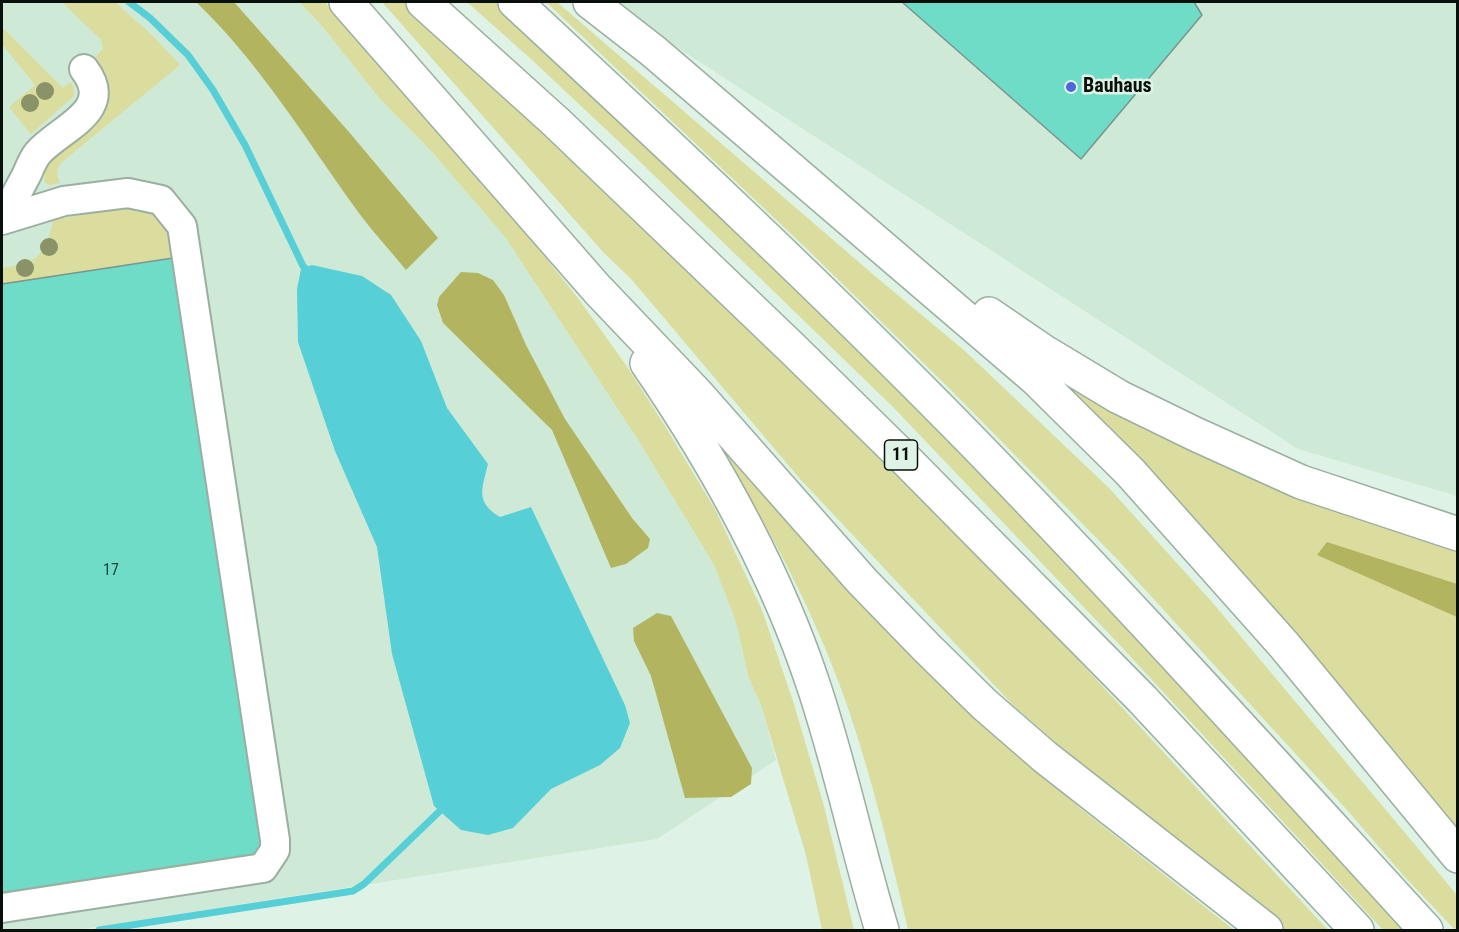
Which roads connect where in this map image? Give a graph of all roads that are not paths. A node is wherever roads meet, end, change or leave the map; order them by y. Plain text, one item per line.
1 (346, 2) edge
2 (423, 2) edge
3 (515, 2) edge
4 (590, 2) edge
5 (601, 2) edge
6 (84, 69) dead end
7 (2, 219) edge
8 (597, 289) junction
9 (1458, 534) edge
10 (1458, 856) edge
11 (2, 908) edge
12 (879, 924) edge
13 (1266, 930) edge
14 (1357, 930) edge
15 (1426, 930) edge

1 - 8 highway
2 - 14 highway, 11
3 - 15 highway
4 - 10 highway
5 - 9 highway
6 - 7 lane
7 - 11 lane
8 - 12 highway
8 - 13 highway

